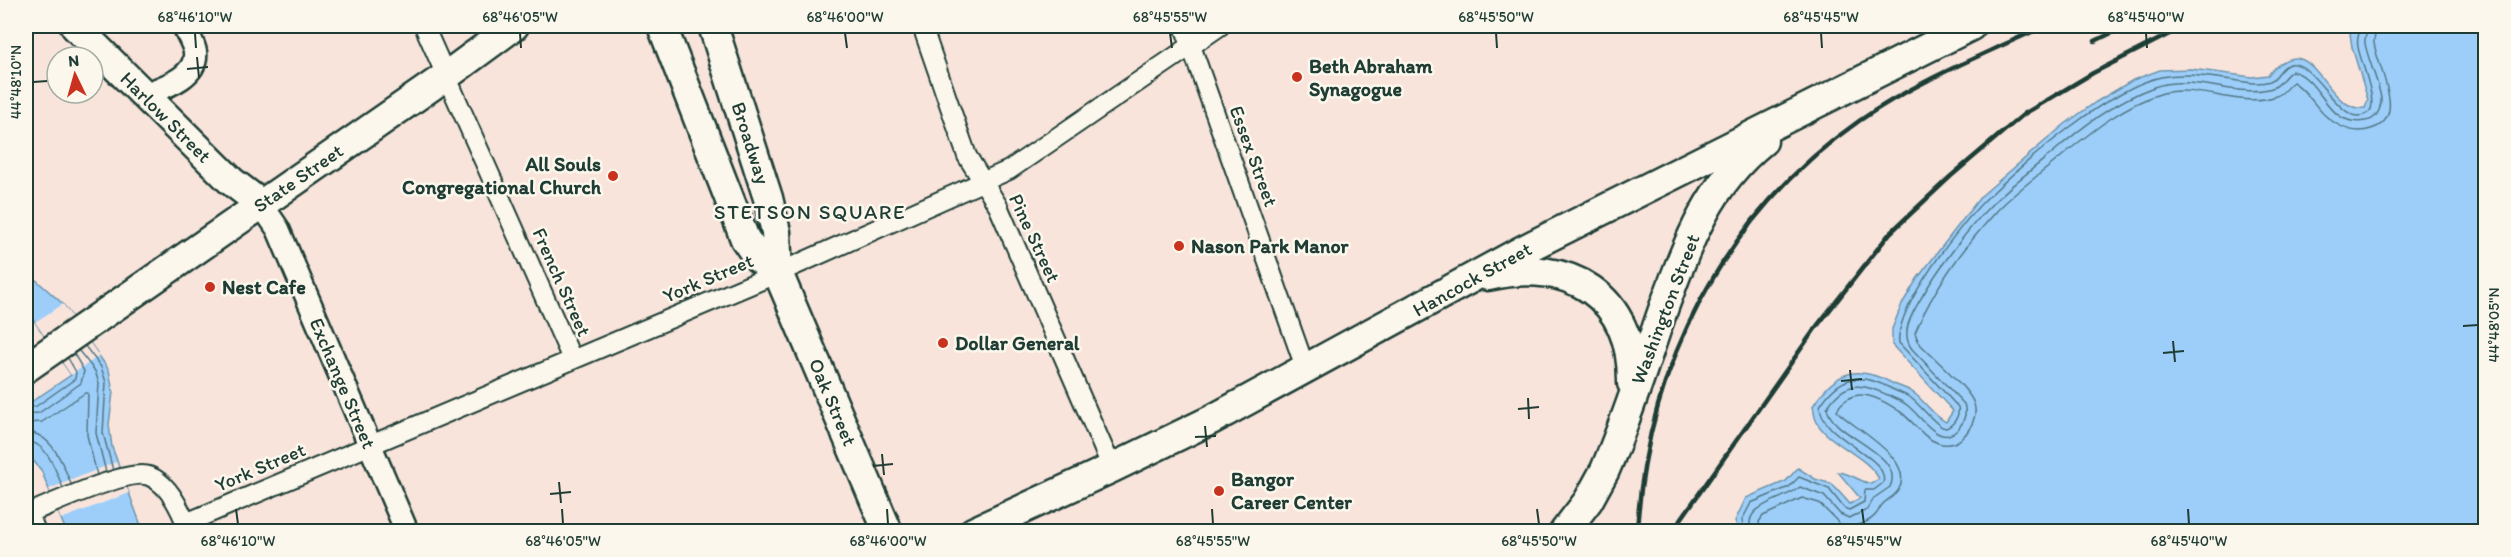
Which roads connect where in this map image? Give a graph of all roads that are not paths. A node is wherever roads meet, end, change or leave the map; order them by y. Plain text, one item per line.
1 (75, 26) edge
2 (184, 26) edge
3 (424, 26) edge
4 (514, 26) edge
5 (662, 26) edge
6 (713, 26) edge
7 (922, 26) edge
8 (1184, 26) edge
9 (1220, 26) edge
10 (1971, 26) edge
11 (1191, 46) junction
12 (446, 76) junction
13 (143, 95) junction
14 (1801, 112) junction
15 (982, 182) junction
16 (261, 204) junction
17 (778, 273) junction
18 (1460, 284) junction
19 (572, 359) junction
20 (26, 368) edge
21 (1306, 370) junction
22 (1631, 400) junction
23 (369, 444) junction
24 (1112, 468) junction
25 (188, 527) edge
26 (36, 531) edge
27 (407, 531) edge
28 (888, 531) edge
29 (973, 531) edge
30 (1564, 531) edge

1 - 13 main road, Harlow Street
2 - 13 street
3 - 12 street, French Street
4 - 12 main road, State Street
5 - 17 main road, Broadway
6 - 17 main road, Broadway
7 - 15 street, Pine Street
8 - 11 street, Essex Street
9 - 11 street, York Street
10 - 14 main road, Hancock Street
11 - 15 street, York Street
11 - 21 street, Essex Street
12 - 16 main road, State Street
12 - 19 street, French Street
13 - 16 main road, Harlow Street
14 - 18 main road, Hancock Street
14 - 22 main road, Washington Street
15 - 17 street, York Street
15 - 24 street, Pine Street
16 - 20 main road, State Street
16 - 23 street, Exchange Street
17 - 19 street, York Street
17 - 28 main road, Oak Street
18 - 21 main road, Hancock Street
18 - 22 main road
19 - 23 street, York Street
21 - 24 main road, Hancock Street
22 - 30 main road, Washington Street
23 - 25 street, York Street
23 - 27 street, Exchange Street
24 - 29 main road, Hancock Street
25 - 26 street

